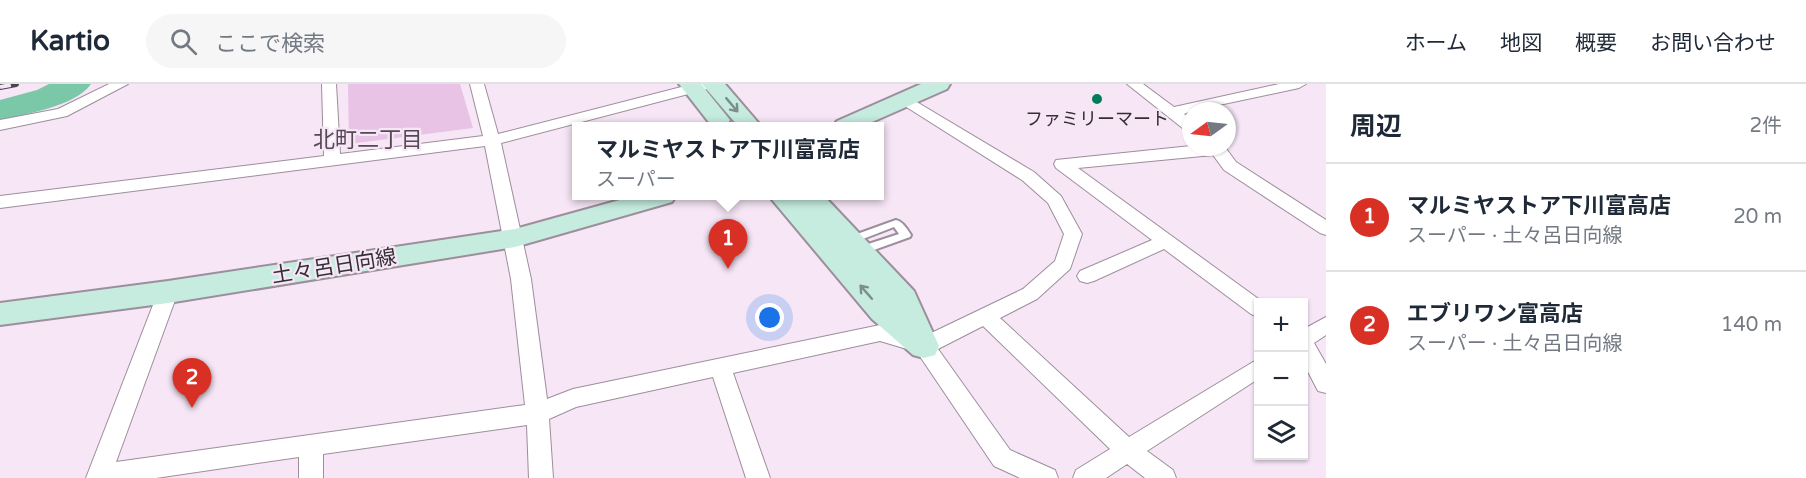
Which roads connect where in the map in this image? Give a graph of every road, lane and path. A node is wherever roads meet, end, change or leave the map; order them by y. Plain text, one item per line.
1 (121, 84) edge
2 (329, 84) edge
3 (477, 84) edge
4 (939, 84) edge
5 (1134, 84) edge
6 (1299, 84) edge
7 (702, 85) edge
8 (904, 93) edge
9 (1173, 112) junction
10 (1182, 120) edge
11 (722, 122) edge
12 (745, 122) edge
13 (852, 122) edge
14 (0, 125) edge
15 (493, 140) junction
16 (1182, 152) edge
17 (1223, 156) edge
18 (332, 160) junction
19 (646, 200) edge
20 (788, 200) edge
21 (813, 200) edge
22 (0, 202) edge
23 (1326, 229) edge
24 (515, 238) junction
25 (1166, 241) junction
26 (844, 250) junction
27 (1087, 276) dead end
28 (168, 292) junction
29 (1254, 306) edge
30 (0, 314) edge
31 (986, 317) junction
32 (1326, 325) edge
33 (1308, 336) edge
34 (924, 346) junction
35 (1308, 352) edge
36 (720, 367) junction
37 (1254, 371) edge
38 (1326, 384) edge
39 (539, 413) junction
40 (311, 447) junction
41 (1128, 451) junction
42 (99, 476) edge
43 (311, 478) edge
44 (541, 478) edge
45 (758, 478) edge
46 (1046, 478) edge
47 (1085, 478) edge
48 (1164, 478) edge

1 - 14 street
2 - 18 street
3 - 15 street
4 - 8 main road
5 - 9 street
6 - 9 street
7 - 11 main road
7 -> 12 main road
7 - 15 street
8 - 13 main road
8 - 31 street
9 - 10 street
15 - 18 street
15 - 24 street
16 - 25 street
17 - 23 street
18 - 22 street
19 - 24 main road, 土々呂日向線
20 - 26 main road
21 - 26 main road
24 - 28 main road, 土々呂日向線
24 - 39 street
25 - 27 street
25 - 29 street
26 - 34 main road
28 - 30 main road, 土々呂日向線
28 - 42 street
31 - 34 street
31 - 41 street
32 - 33 street
34 - 36 street
34 - 46 street
35 - 38 street
36 - 39 street
36 - 45 street
37 - 41 street
39 - 40 street
39 - 44 street
40 - 42 street
40 - 43 street
41 - 47 street
41 - 48 street

